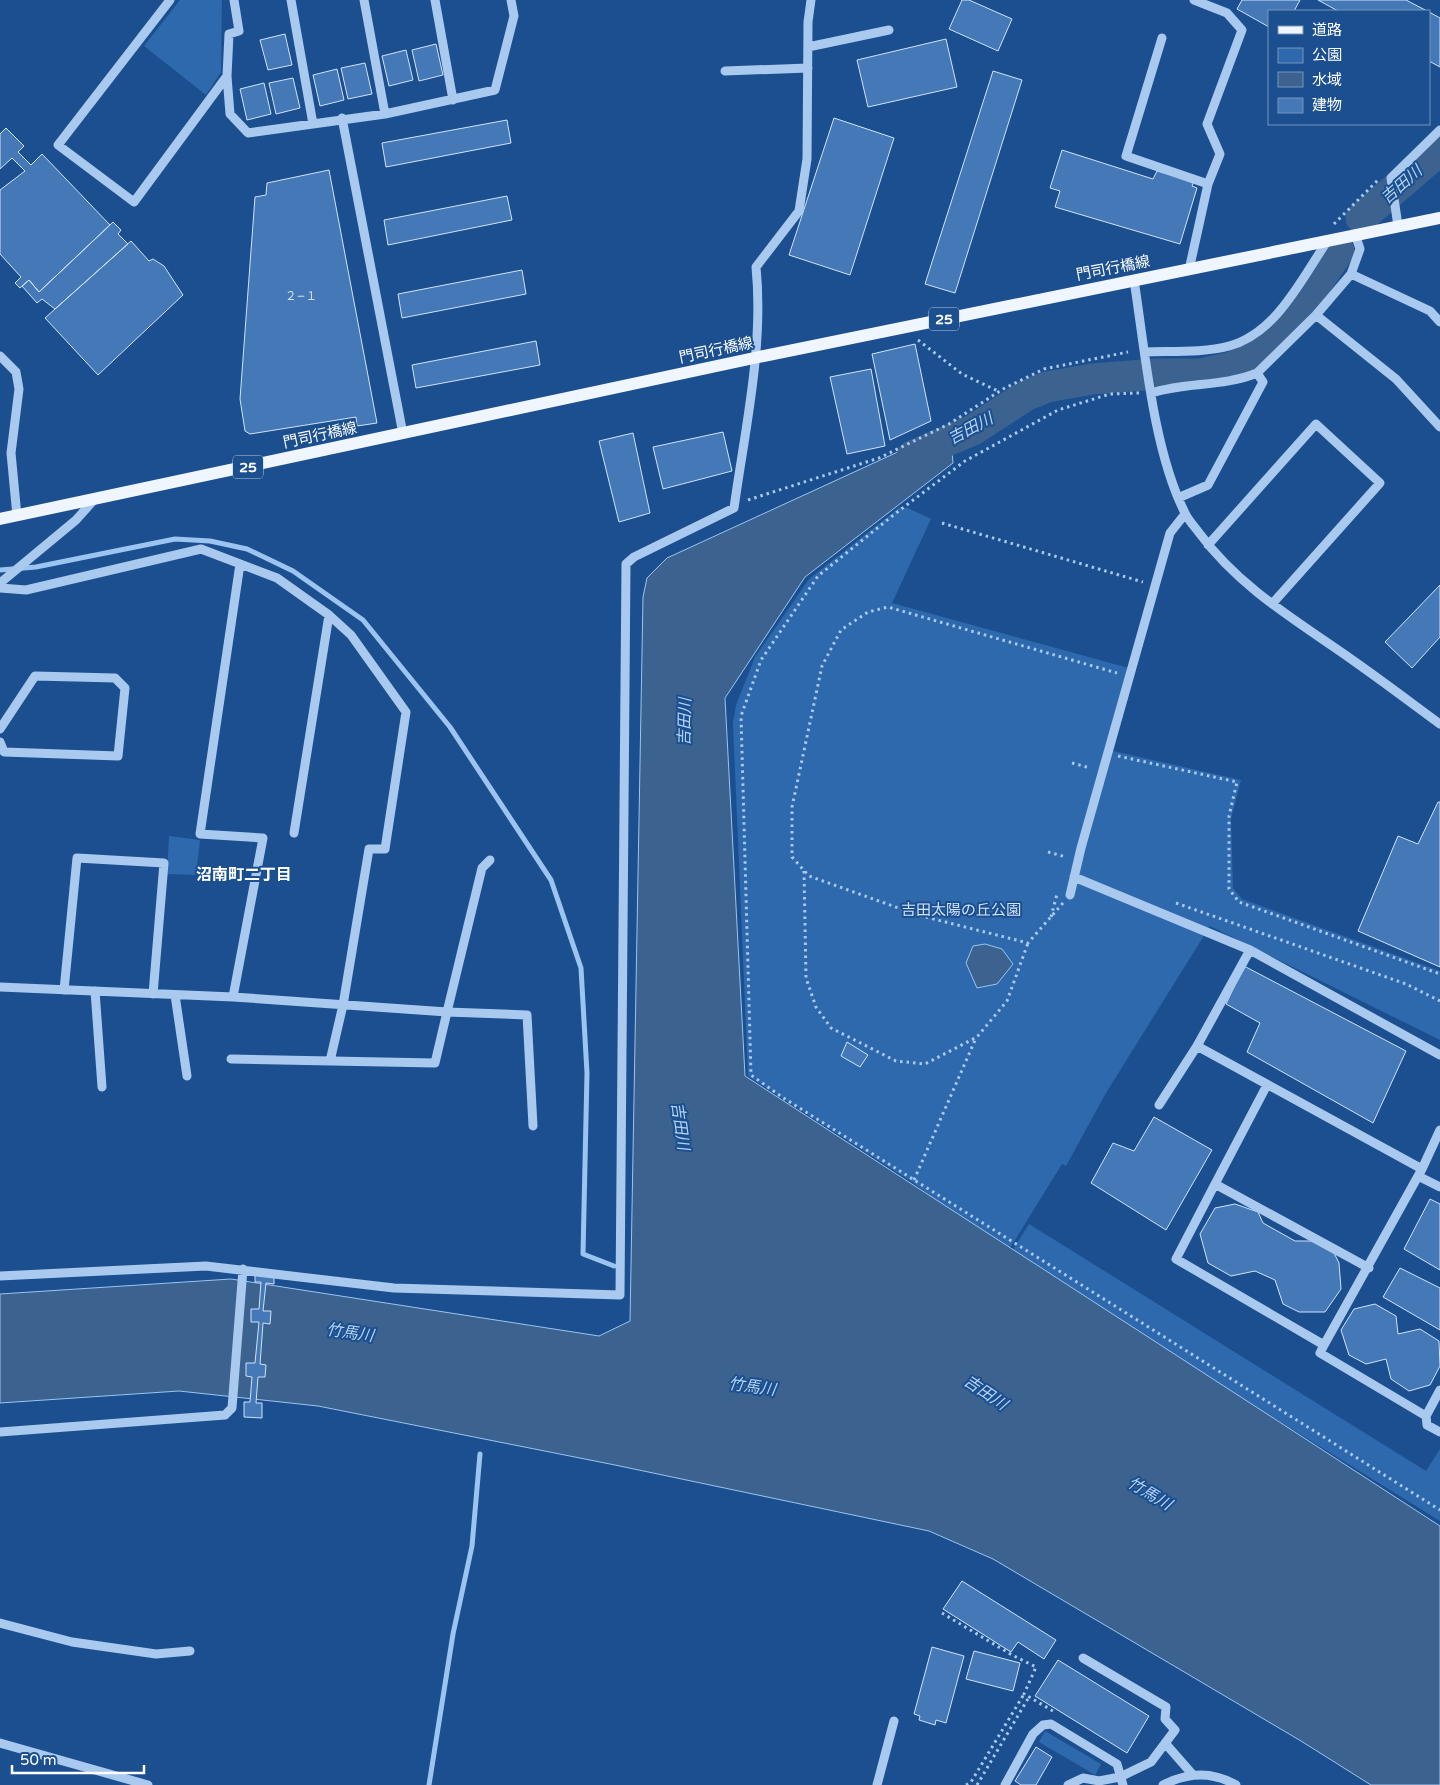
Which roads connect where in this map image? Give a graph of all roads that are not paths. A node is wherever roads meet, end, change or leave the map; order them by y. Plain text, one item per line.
1 (170, 0) edge
2 (234, 0) edge
3 (291, 0) edge
4 (364, 0) edge
5 (435, 0) edge
6 (511, 0) edge
7 (811, 0) edge
8 (1194, 0) edge
9 (888, 30) dead end
10 (1162, 38) dead end
11 (808, 47) junction
12 (808, 68) junction
13 (725, 71) dead end
14 (226, 76) junction
15 (453, 100) junction
16 (385, 114) junction
17 (342, 118) junction
18 (313, 124) junction
19 (1440, 130) edge
20 (1208, 184) junction
21 (1440, 218) edge
22 (1398, 225) junction
23 (1329, 234) junction
24 (1355, 234) junction
25 (1188, 270) junction
26 (1351, 274) junction
27 (1134, 280) junction
28 (1316, 315) junction
29 (1440, 322) edge
30 (0, 356) edge
31 (1145, 356) junction
32 (754, 358) junction
33 (1256, 373) junction
34 (1152, 393) junction
35 (1440, 427) edge
36 (403, 434) junction
37 (1178, 498) junction
38 (93, 501) junction
39 (1185, 514) junction
40 (17, 516) junction
41 (0, 519) edge
42 (1208, 545) junction
43 (240, 564) junction
44 (0, 583) edge
45 (0, 588) edge
46 (1272, 604) junction
47 (329, 614) junction
48 (1440, 724) edge
49 (0, 729) edge
50 (0, 742) edge
51 (294, 833) dead end
52 (490, 860) dead end
53 (1074, 877) junction
54 (1070, 895) road end
55 (1250, 950) junction
56 (0, 987) edge
57 (64, 990) junction
58 (95, 991) junction
59 (154, 994) junction
60 (175, 994) junction
61 (233, 997) junction
62 (343, 1005) junction
63 (447, 1012) junction
64 (1197, 1046) junction
65 (1440, 1054) edge
66 (231, 1059) dead end
67 (330, 1061) junction
68 (187, 1076) dead end
69 (1267, 1085) junction
70 (102, 1087) dead end
71 (1159, 1105) dead end
72 (533, 1126) dead end
73 (1440, 1130) edge
74 (1420, 1172) junction
75 (1215, 1184) junction
76 (1440, 1187) edge
77 (1369, 1268) junction
78 (242, 1273) junction
79 (0, 1276) edge
80 (1324, 1346) junction
81 (1440, 1390) edge
82 (1426, 1416) junction
83 (0, 1432) edge
84 (1440, 1432) edge
85 (0, 1623) edge
86 (190, 1652) dead end
87 (1083, 1658) dead end
88 (894, 1721) dead end
89 (0, 1743) edge
90 (1165, 1743) junction
91 (1193, 1775) junction
92 (1121, 1781) edge
93 (148, 1785) edge
94 (877, 1785) edge
95 (1005, 1785) edge
96 (1068, 1785) edge
97 (1164, 1785) edge
98 (1236, 1785) edge

1 - 14 street
2 - 14 street
3 - 18 street
4 - 16 street
5 - 15 street
6 - 15 street
7 - 11 street
8 - 20 street
9 - 11 street
10 - 20 street
11 - 12 street
12 - 13 street
12 - 32 street
14 - 18 street
15 - 16 street
16 - 17 street
17 - 18 street
17 - 36 street
19 - 22 street
20 - 25 street
21 - 22 main road, 門司行橋線 / 25
22 - 24 main road, 門司行橋線 / 25
23 - 24 main road, 門司行橋線 / 25
23 - 25 main road, 門司行橋線 / 25
23 - 31 street
24 - 26 street
25 - 27 main road, 門司行橋線 / 25
26 - 28 street
26 - 29 street
27 - 31 street
27 - 32 main road, 門司行橋線 / 25
28 - 33 street
28 - 35 street
30 - 40 street
31 - 34 street
32 - 36 main road, 門司行橋線 / 25
32 - 78 street
33 - 34 street
33 - 37 street
34 - 37 street
36 - 38 main road, 門司行橋線 / 25
37 - 39 street
38 - 40 main road, 門司行橋線 / 25
38 - 44 street
39 - 42 street
39 - 53 street
40 - 41 main road, 門司行橋線 / 25
42 - 46 street
42 - 46 street
43 - 45 street
43 - 47 street
43 - 61 street
46 - 48 street
47 - 51 street
47 - 62 street
49 - 50 street
52 - 63 street
53 - 54 street
53 - 55 street
55 - 64 street
55 - 65 street
56 - 57 street
57 - 58 street
57 - 59 street
58 - 59 street
58 - 70 street
59 - 60 street
60 - 61 street
60 - 68 street
61 - 62 street
62 - 63 street
62 - 67 street
63 - 67 street
63 - 72 street
64 - 69 street
64 - 71 street
66 - 67 street
69 - 74 street
69 - 75 street
73 - 74 street
74 - 76 street
74 - 77 street
75 - 77 street
75 - 80 street
77 - 80 street
78 - 79 street
78 - 83 street
80 - 82 street
81 - 82 street
82 - 84 street
85 - 86 street
87 - 90 street
88 - 94 street
89 - 93 street
90 - 91 street
90 - 92 street
91 - 97 street
91 - 98 street
92 - 95 street
92 - 96 street

